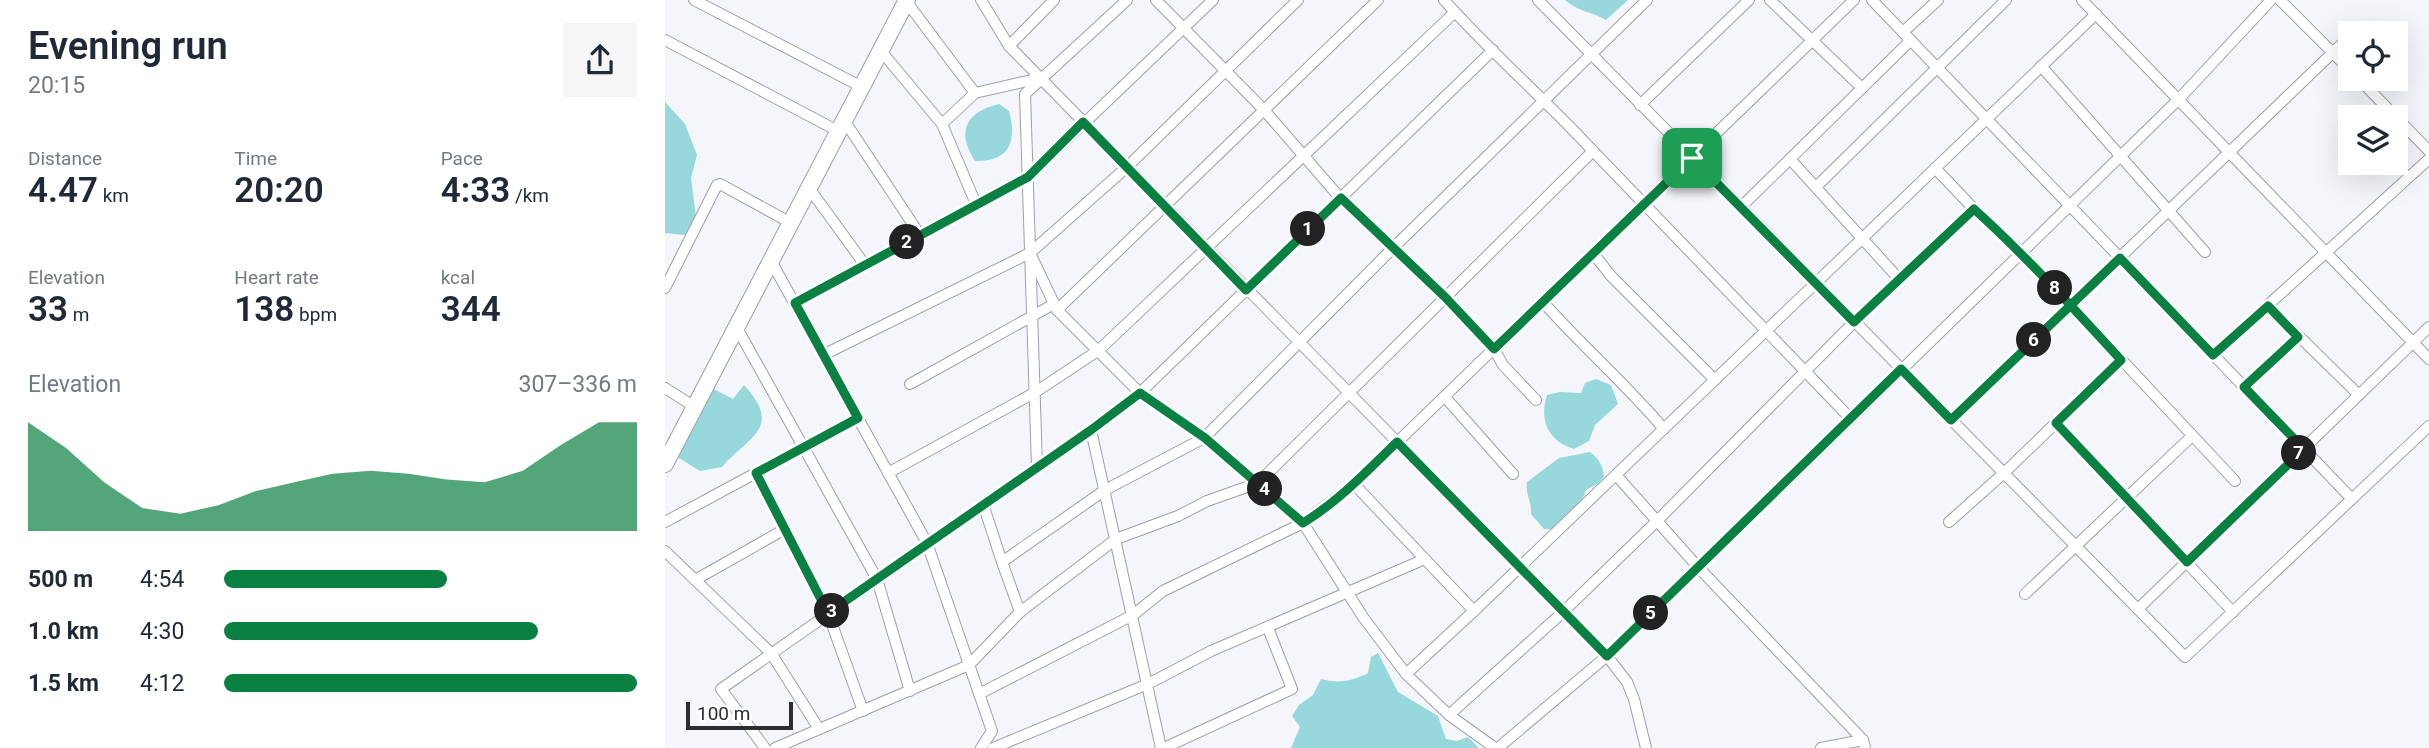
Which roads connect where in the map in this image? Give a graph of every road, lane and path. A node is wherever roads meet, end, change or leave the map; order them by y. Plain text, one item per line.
1 (694, 0) edge
2 (981, 0) edge
3 (1054, 0) edge
4 (1127, 0) edge
5 (1156, 0) edge
6 (1213, 0) edge
7 (1298, 0) edge
8 (1378, 0) edge
9 (1444, 0) edge
10 (1538, 0) edge
11 (1647, 0) edge
12 (1749, 0) edge
13 (1770, 0) edge
14 (1854, 0) edge
15 (1872, 0) edge
16 (1938, 0) edge
17 (2006, 0) edge
18 (2083, 0) edge
19 (2271, 0) edge
20 (2280, 0) edge
21 (907, 1) edge
22 (1455, 12) junction
23 (2096, 14) junction
24 (1184, 28) junction
25 (1907, 36) junction
26 (665, 40) edge
27 (1812, 40) junction
28 (1009, 46) junction
29 (2338, 47) edge
30 (1493, 50) junction
31 (881, 51) junction
32 (2333, 52) junction
33 (1592, 55) junction
34 (2338, 57) edge
35 (2041, 66) junction
36 (1937, 68) junction
37 (1225, 70) junction
38 (1040, 78) junction
39 (862, 87) junction
40 (1862, 88) junction
41 (2371, 91) edge
42 (975, 93) junction
43 (2179, 99) junction
44 (1545, 102) junction
45 (1640, 104) junction
46 (1264, 110) junction
47 (1986, 119) junction
48 (1083, 122) junction
49 (942, 124) junction
50 (841, 126) junction
51 (1593, 151) junction
52 (2429, 151) edge
53 (2230, 152) junction
54 (1303, 156) junction
55 (2120, 157) junction
56 (1692, 158) junction
57 (1790, 159) junction
58 (2429, 159) edge
59 (1127, 167) junction
60 (1935, 168) junction
61 (1028, 177) junction
62 (1816, 187) junction
63 (809, 188) junction
64 (1341, 198) junction
65 (976, 204) junction
66 (1165, 205) junction
67 (1643, 205) junction
68 (2069, 205) junction
69 (1741, 207) junction
70 (1974, 209) junction
71 (2169, 210) junction
72 (791, 223) junction
73 (920, 235) junction
74 (1862, 238) junction
75 (1394, 247) junction
76 (1208, 249) junction
77 (2021, 252) junction
78 (2205, 252) dead end
79 (1030, 253) junction
80 (1594, 253) junction
81 (2327, 253) junction
82 (2120, 258) junction
83 (771, 261) junction
84 (865, 265) junction
85 (1899, 279) junction
86 (1816, 283) junction
87 (665, 288) edge
88 (1246, 290) junction
89 (1445, 297) junction
90 (1543, 302) junction
91 (795, 303) junction
92 (2070, 305) junction
93 (2268, 306) junction
94 (1056, 307) junction
95 (1032, 316) junction
96 (1854, 322) junction
97 (2429, 327) edge
98 (737, 328) junction
99 (1766, 330) junction
100 (2298, 337) junction
101 (2413, 342) junction
102 (1300, 344) junction
103 (1494, 349) junction
104 (1100, 350) junction
105 (823, 355) junction
106 (2213, 355) junction
107 (2429, 359) edge
108 (2121, 360) junction
109 (1901, 369) junction
110 (1805, 372) junction
111 (1715, 380) junction
112 (910, 384) dead end
113 (2244, 387) junction
114 (665, 388) edge
115 (1347, 392) junction
116 (1034, 393) junction
117 (1140, 393) junction
118 (2359, 395) junction
119 (1444, 397) junction
120 (1536, 400) dead end
121 (695, 407) junction
122 (858, 418) junction
123 (1851, 419) junction
124 (1951, 420) junction
125 (2056, 423) junction
126 (2429, 426) edge
127 (1664, 429) junction
128 (1091, 430) junction
129 (2192, 436) junction
130 (1205, 438) junction
131 (1397, 442) junction
132 (804, 448) junction
133 (2304, 449) junction
134 (665, 464) edge
135 (1037, 467) junction
136 (756, 473) junction
137 (888, 473) junction
138 (2004, 473) junction
139 (1513, 474) dead end
140 (1616, 475) junction
141 (2235, 481) dead end
142 (1258, 483) junction
143 (1354, 484) junction
144 (1105, 490) junction
145 (2127, 498) junction
146 (2352, 499) junction
147 (983, 504) junction
148 (1657, 521) junction
149 (665, 522) edge
150 (1949, 522) dead end
151 (1303, 523) junction
152 (785, 529) junction
153 (1116, 539) junction
154 (927, 543) junction
155 (2076, 546) junction
156 (665, 551) edge
157 (1425, 559) junction
158 (1002, 562) junction
159 (2187, 562) junction
160 (1698, 566) junction
161 (1519, 568) junction
162 (877, 579) junction
163 (695, 580) junction
164 (1348, 593) junction
165 (2025, 594) dead end
166 (2138, 609) junction
167 (1474, 611) junction
168 (1020, 612) junction
169 (1563, 612) junction
170 (2233, 612) junction
171 (828, 613) junction
172 (1132, 615) junction
173 (1268, 628) junction
174 (771, 653) junction
175 (1607, 656) junction
176 (969, 664) junction
177 (1406, 674) junction
178 (1148, 684) junction
179 (909, 691) junction
180 (979, 694) junction
181 (863, 710) junction
182 (1449, 715) junction
183 (820, 729) junction
184 (1864, 744) edge
185 (765, 748) edge
186 (775, 748) edge
187 (981, 748) edge
188 (993, 748) edge
189 (1163, 748) edge
190 (1496, 748) edge
191 (1646, 748) edge
192 (1821, 748) edge

1 - 39 street
2 - 28 street
3 - 28 street
4 - 38 street
5 - 24 street
6 - 24 street
7 - 37 street
8 - 46 street
9 - 22 street
10 - 33 street
11 - 33 street
12 - 45 street
13 - 27 street
14 - 27 street
15 - 25 street
16 - 25 street
17 - 36 street
18 - 23 street
19 - 43 street
20 - 32 street
21 - 31 highway
21 - 42 street
22 - 30 street
22 - 54 street
23 - 35 street
23 - 43 street
24 - 37 street
24 - 48 street
25 - 36 street
25 - 40 street
26 - 50 street
27 - 40 street
27 - 56 street
28 - 38 street
29 - 32 street
30 - 44 street
30 - 64 street
31 - 39 highway
31 - 49 street
32 - 34 street
32 - 53 street
33 - 44 street
33 - 45 street
35 - 47 street
35 - 55 street
36 - 47 street
36 - 62 street
37 - 46 street
37 - 59 street
38 - 42 street
38 - 48 street
38 - 61 street
39 - 50 highway
40 - 57 street
41 - 52 street
42 - 49 street
43 - 53 street
43 - 55 street
44 - 51 street
44 - 75 street
45 - 56 street
46 - 54 street
46 - 66 street
47 - 60 street
47 - 68 street
48 - 59 street
48 - 61 street
49 - 65 street
50 - 63 highway
50 - 73 street
51 - 67 street
51 - 89 street
53 - 71 street
53 - 81 street
54 - 64 street
54 - 76 street
55 - 68 street
55 - 71 street
56 - 67 street
56 - 69 street
57 - 62 street
57 - 69 street
58 - 81 street
59 - 66 street
59 - 79 street
60 - 70 street
60 - 74 street
61 - 65 street
61 - 79 street
62 - 74 street
63 - 72 highway
63 - 84 street
64 - 75 street
64 - 88 street
65 - 73 street
66 - 76 street
66 - 94 street
67 - 80 street
67 - 99 street
68 - 77 street
68 - 82 street
69 - 86 street
70 - 77 street
70 - 85 street
71 - 78 street
71 - 82 street
72 - 83 highway
72 - 87 street
73 - 84 street
74 - 85 street
74 - 86 street
75 - 89 street
75 - 102 street
76 - 88 street
76 - 104 street
77 - 92 street
77 - 109 street
79 - 94 street
79 - 95 street
79 - 105 street
80 - 90 street
80 - 111 street
81 - 93 street
81 - 101 street
82 - 92 street
82 - 106 street
83 - 91 street
83 - 98 highway
84 - 91 street
85 - 96 street
86 - 96 street
86 - 99 street
88 - 102 street
88 - 117 street
89 - 103 street
89 - 115 street
90 - 103 street
90 - 127 street
91 - 105 street
92 - 108 street
92 - 124 street
93 - 100 street
93 - 106 street
94 - 95 street
94 - 104 street
95 - 112 street
95 - 116 street
96 - 109 street
96 - 110 street
97 - 101 street
98 - 121 highway
98 - 132 street
99 - 110 street
99 - 111 street
100 - 113 street
100 - 118 street
101 - 107 street
101 - 118 street
102 - 115 street
102 - 130 street
103 - 119 street
103 - 120 street
104 - 116 street
104 - 117 street
105 - 122 street
106 - 113 street
108 - 125 street
108 - 129 street
109 - 123 street
109 - 124 street
110 - 123 street
110 - 148 street
111 - 127 street
113 - 133 street
114 - 121 street
115 - 131 street
115 - 142 street
116 - 135 street
116 - 137 street
117 - 128 street
117 - 130 street
118 - 133 street
119 - 131 street
119 - 139 street
121 - 134 highway
122 - 132 street
122 - 137 street
123 - 160 street
124 - 138 street
125 - 138 street
125 - 145 street
126 - 146 street
127 - 140 street
128 - 135 street
128 - 144 street
129 - 141 street
129 - 145 street
130 - 142 street
130 - 144 street
131 - 143 street
131 - 161 street
132 - 136 street
132 - 162 street
133 - 146 street
133 - 159 street
135 - 147 street
136 - 149 street
136 - 152 street
137 - 154 street
138 - 150 street
138 - 155 street
140 - 148 street
140 - 161 street
142 - 151 street
142 - 153 street
143 - 151 street
143 - 157 street
144 - 153 street
144 - 158 street
145 - 155 street
145 - 159 street
146 - 170 street
147 - 154 street
147 - 158 street
148 - 160 street
148 - 169 street
151 - 164 street
151 - 172 street
152 - 163 street
152 - 171 street
153 - 168 street
153 - 172 street
154 - 162 street
154 - 176 street
155 - 165 street
155 - 166 street
156 - 163 street
157 - 164 street
157 - 167 street
158 - 168 street
159 - 166 street
159 - 170 street
160 - 175 street
160 - 184 street
161 - 167 street
161 - 169 street
162 - 171 street
162 - 179 street
163 - 174 street
164 - 173 street
164 - 177 street
166 - 170 street
167 - 177 street
168 - 176 street
169 - 175 street
169 - 182 street
171 - 174 street
171 - 181 street
172 - 178 street
172 - 180 street
173 - 178 street
173 - 189 street
174 - 183 street
174 - 185 street
175 - 190 street
175 - 191 street
176 - 179 street
176 - 180 street
177 - 182 street
178 - 188 street
178 - 189 street
179 - 181 street
180 - 187 street
181 - 183 street
182 - 190 street
183 - 186 street
184 - 192 street

